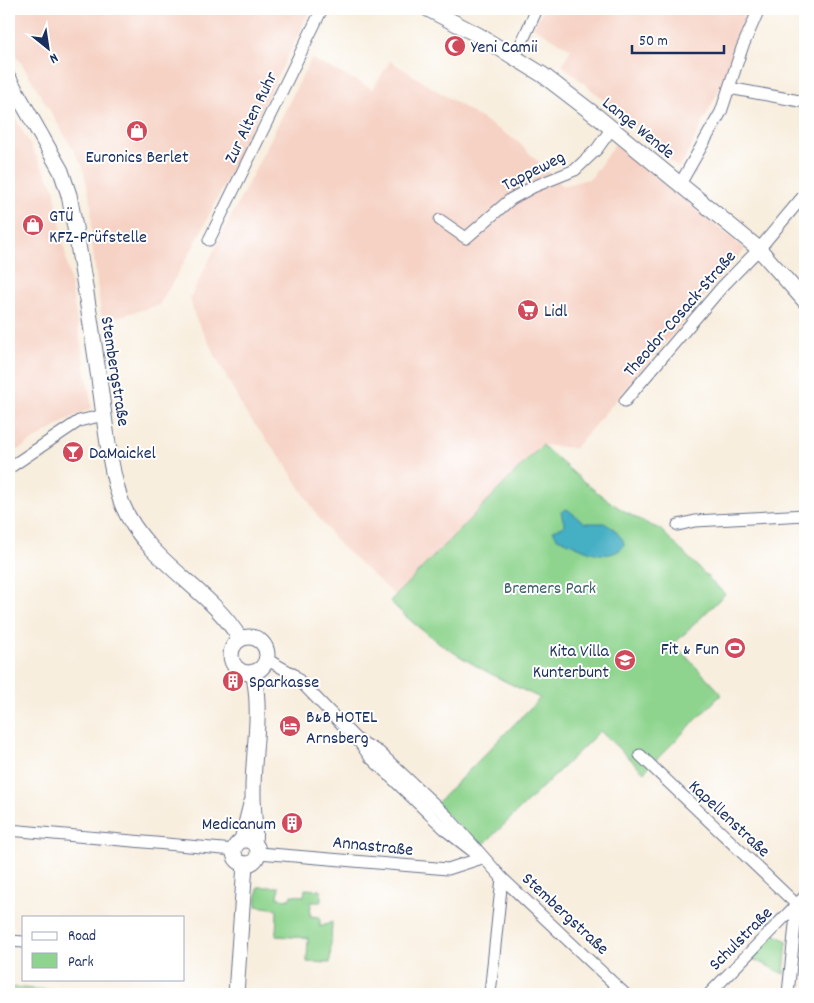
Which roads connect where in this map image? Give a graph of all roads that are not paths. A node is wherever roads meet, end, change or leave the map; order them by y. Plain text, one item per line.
1 (322, 9) edge
2 (428, 9) edge
3 (537, 9) edge
4 (759, 9) edge
5 (515, 57) junction
6 (10, 85) edge
7 (729, 88) junction
8 (805, 102) edge
9 (612, 128) junction
10 (680, 184) junction
11 (805, 194) edge
12 (440, 220) dead end
13 (209, 240) dead end
14 (759, 249) junction
15 (805, 301) edge
16 (625, 401) dead end
17 (104, 415) junction
18 (9, 468) edge
19 (805, 515) edge
20 (678, 524) dead end
21 (240, 639) junction
22 (266, 659) junction
23 (253, 672) junction
24 (640, 755) dead end
25 (9, 830) edge
26 (247, 846) junction
27 (482, 858) junction
28 (502, 878) junction
29 (805, 896) edge
30 (797, 906) junction
31 (9, 941) edge
32 (22, 942) edge
33 (236, 994) edge
34 (490, 994) edge
35 (625, 994) edge
36 (709, 994) edge
37 (788, 994) edge

1 - 13 street, Zur Alten Ruhr
2 - 5 street, Lange Wende
3 - 5 street
4 - 7 street
5 - 9 street, Lange Wende
6 - 17 street, Stembergstraße
7 - 8 street
7 - 10 street
9 - 10 street, Lange Wende
9 - 12 street, Tappeweg
10 - 14 street, Lange Wende
11 - 14 street, Theodor-Cosack-Straße
14 - 15 street, Lange Wende
14 - 16 street, Theodor-Cosack-Straße
17 - 18 street
17 - 21 street, Stembergstraße
19 - 20 street
21 - 22 street
21 - 23 street
22 - 23 street
22 - 27 street, Stembergstraße
23 - 26 street
24 - 30 street, Kapellenstraße
25 - 26 street, Annastraße
26 - 27 street, Annastraße
26 - 33 street
27 - 28 street, Stembergstraße
28 - 34 street
28 - 35 street, Stembergstraße
29 - 30 street, Schulstraße
30 - 36 street, Schulstraße
30 - 37 street
31 - 32 street

